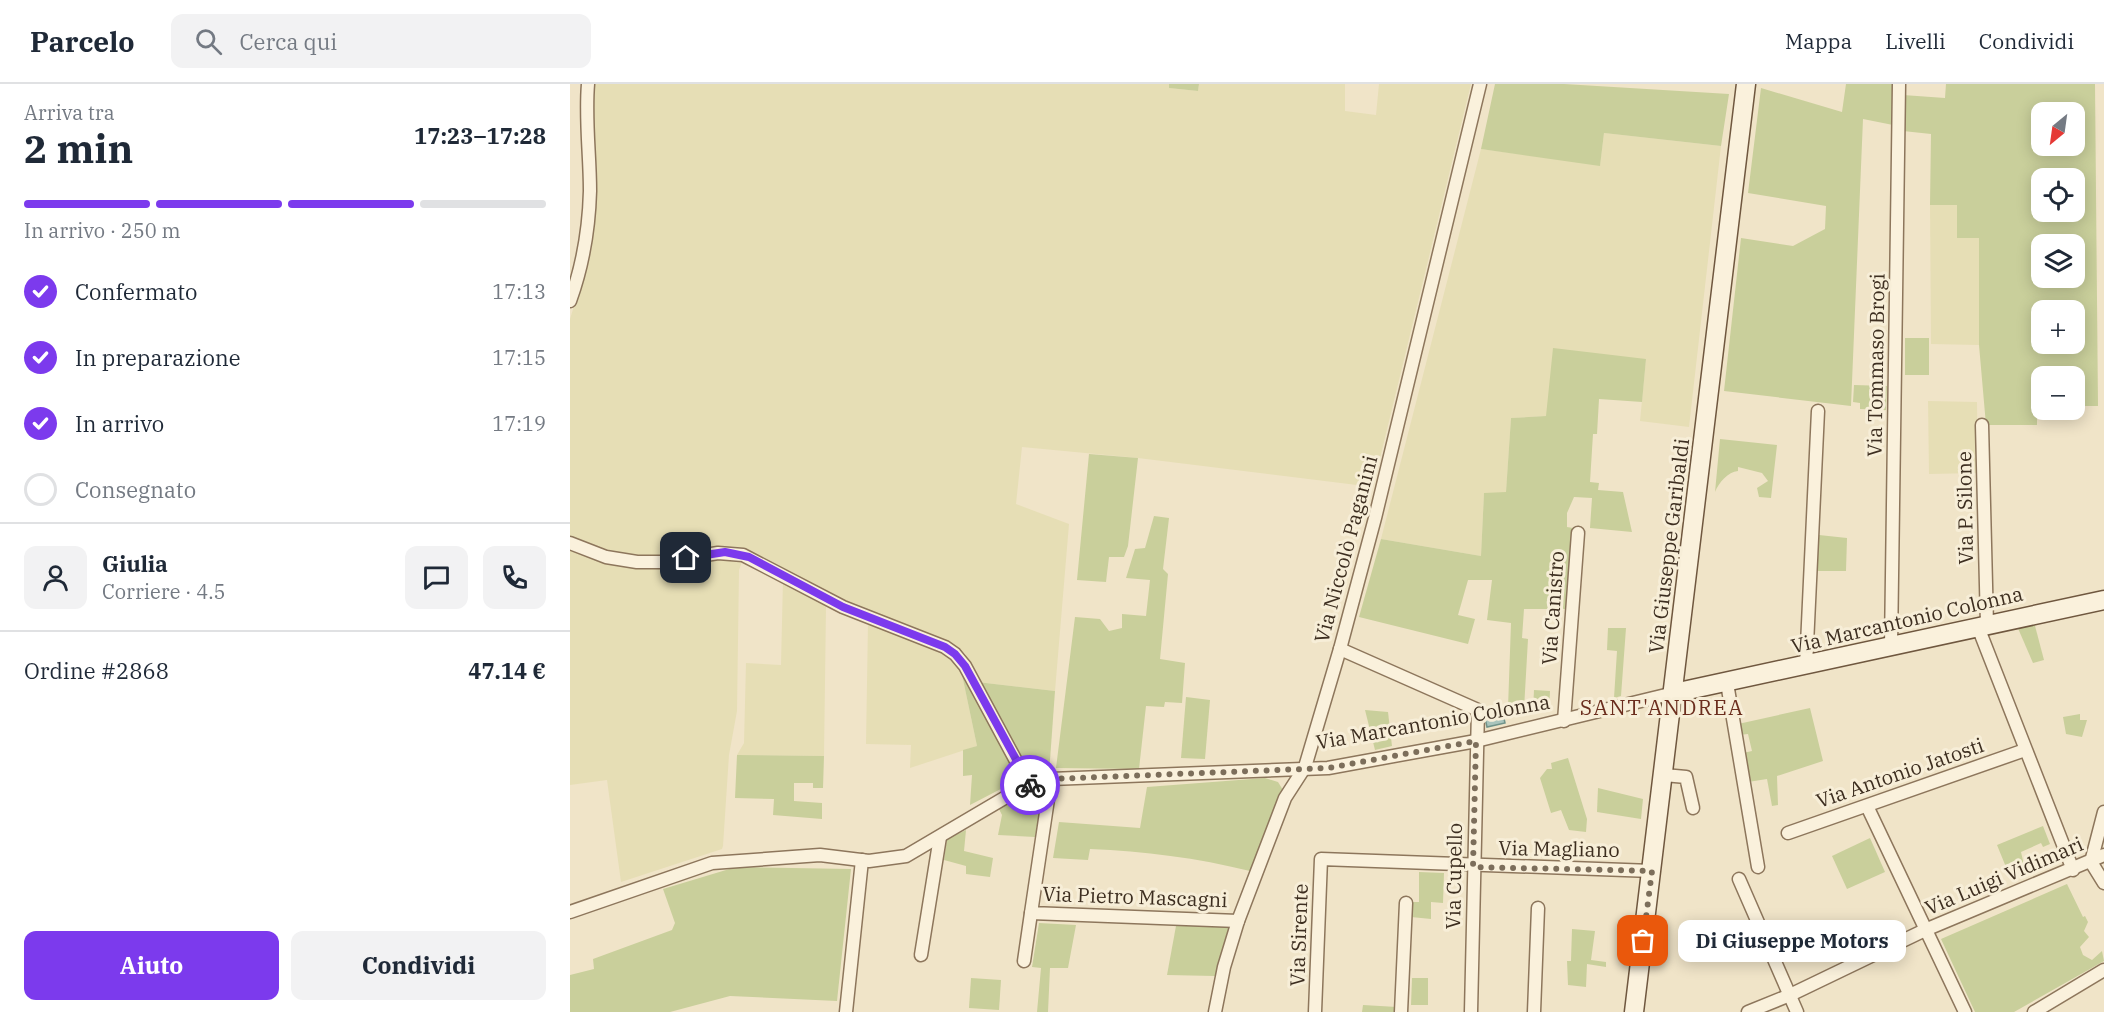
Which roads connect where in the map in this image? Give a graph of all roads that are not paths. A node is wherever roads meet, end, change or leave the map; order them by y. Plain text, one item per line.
1 (588, 84) edge
2 (1480, 84) edge
3 (1746, 84) edge
4 (1899, 84) edge
5 (570, 301) edge
6 (1818, 411) dead end
7 (1982, 425) dead end
8 (1578, 533) dead end
9 (570, 543) edge
10 (2104, 600) edge
11 (1982, 626) junction
12 (1891, 646) junction
13 (1340, 649) junction
14 (1806, 666) junction
15 (1727, 683) junction
16 (1674, 693) junction
17 (1564, 721) junction
18 (1476, 741) junction
19 (2025, 750) junction
20 (1305, 767) junction
21 (1664, 775) junction
22 (1051, 779) junction
23 (1029, 785) junction
24 (1868, 806) junction
25 (1693, 808) dead end
26 (2104, 813) edge
27 (1788, 833) dead end
28 (940, 837) junction
29 (2104, 855) edge
30 (1321, 859) joint
31 (862, 860) junction
32 (2091, 862) junction
33 (1473, 867) junction
34 (1758, 867) dead end
35 (2073, 870) junction
36 (1652, 871) junction
37 (1738, 879) dead end
38 (2104, 883) edge
39 (1406, 903) dead end
40 (1538, 908) dead end
41 (570, 912) edge
42 (1031, 913) junction
43 (1238, 921) junction
44 (1925, 930) junction
45 (921, 955) dead end
46 (1024, 961) dead end
47 (2104, 970) edge
48 (1790, 995) junction
49 (846, 1012) edge
50 (1215, 1012) edge
51 (1315, 1012) edge
52 (1401, 1012) edge
53 (1471, 1012) edge
54 (1534, 1012) edge
55 (1634, 1012) edge
56 (1748, 1012) edge
57 (1797, 1012) edge
58 (1965, 1012) edge
59 (2034, 1012) edge

1 - 5 street
2 - 13 street, Via Niccolò Paganini
3 - 16 street, Via Giuseppe Garibaldi
4 - 12 street, Via Tommaso Brogi
6 - 14 street
7 - 11 street, Via P. Silone
8 - 17 street, Via Canistro
9 - 23 street
10 - 11 street, Via Marcantonio Colonna
11 - 12 street, Via Marcantonio Colonna
11 - 19 street, Via P. Silone
12 - 14 street, Via Marcantonio Colonna
13 - 18 street, Via Cupello
13 - 20 street, Via Niccolò Paganini
14 - 15 street, Via Marcantonio Colonna
15 - 16 street, Via Marcantonio Colonna
15 - 34 street
16 - 17 street, Via Marcantonio Colonna
16 - 21 street, Via Giuseppe Garibaldi
17 - 18 street, Via Marcantonio Colonna
18 - 20 street, Via Marcantonio Colonna
18 - 33 street, Via Cupello
19 - 24 street, Via Antonio Jatosti
19 - 35 street, Via P. Silone
20 - 22 street, Via Marcantonio Colonna
20 - 43 street, Via Niccolò Paganini
21 - 25 street
21 - 36 street, Via Giuseppe Garibaldi
22 - 23 street, Via Marcantonio Colonna
22 - 42 street, Via Pietro Mascagni
23 - 28 street, Via Marcantonio Colonna
24 - 27 street, Via Antonio Jatosti
24 - 44 street
26 - 32 street
28 - 31 street, Via Marcantonio Colonna
28 - 45 street
29 - 32 street, Via Luigi Vidimari
30 - 33 street, Via Magliano
30 - 51 street, Via Sirente
31 - 41 street, Via Marcantonio Colonna
31 - 49 street
32 - 35 street, Via Luigi Vidimari
32 - 38 street
33 - 36 street, Via Magliano
33 - 53 street, Via Cupello
35 - 44 street, Via Luigi Vidimari
36 - 55 street, Via Giuseppe Garibaldi
37 - 48 street
39 - 52 street
40 - 54 street
42 - 43 street, Via Pietro Mascagni
42 - 46 street, Via Pietro Mascagni
43 - 50 street, Via Niccolò Paganini
44 - 48 street, Via Luigi Vidimari
44 - 58 street
47 - 59 street
48 - 56 street, Via Luigi Vidimari
48 - 57 street

